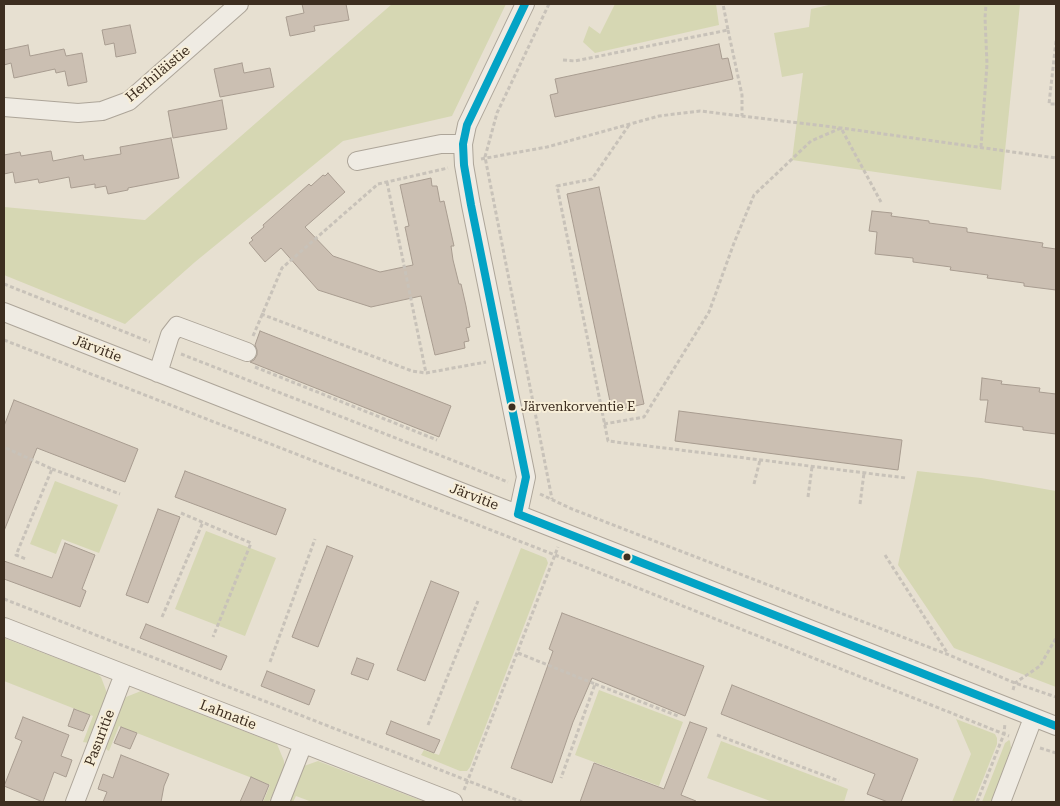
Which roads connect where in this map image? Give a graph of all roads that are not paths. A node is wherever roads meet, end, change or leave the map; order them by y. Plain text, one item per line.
1 (239, 4) edge
2 (525, 4) edge
3 (4, 107) edge
4 (463, 144) junction
5 (357, 161) dead end
6 (4, 312) edge
7 (247, 352) road end
8 (158, 372) junction
9 (518, 514) junction
10 (4, 627) edge
11 (124, 674) junction
12 (1033, 718) junction
13 (1056, 726) edge
14 (302, 744) junction
15 (457, 799) edge
16 (75, 802) edge
17 (280, 802) edge
18 (1001, 802) edge

1 - 3 street, Herhiläistie
2 - 4 street
4 - 5 street
4 - 9 street
6 - 8 street, Järvitie
7 - 8 street
8 - 9 street, Järvitie
9 - 12 street, Järvitie
10 - 11 street, Lahnatie
11 - 14 street, Lahnatie
11 - 16 street, Pasuritie
12 - 13 street, Järvitie
12 - 18 street
14 - 15 street, Lahnatie
14 - 17 street

